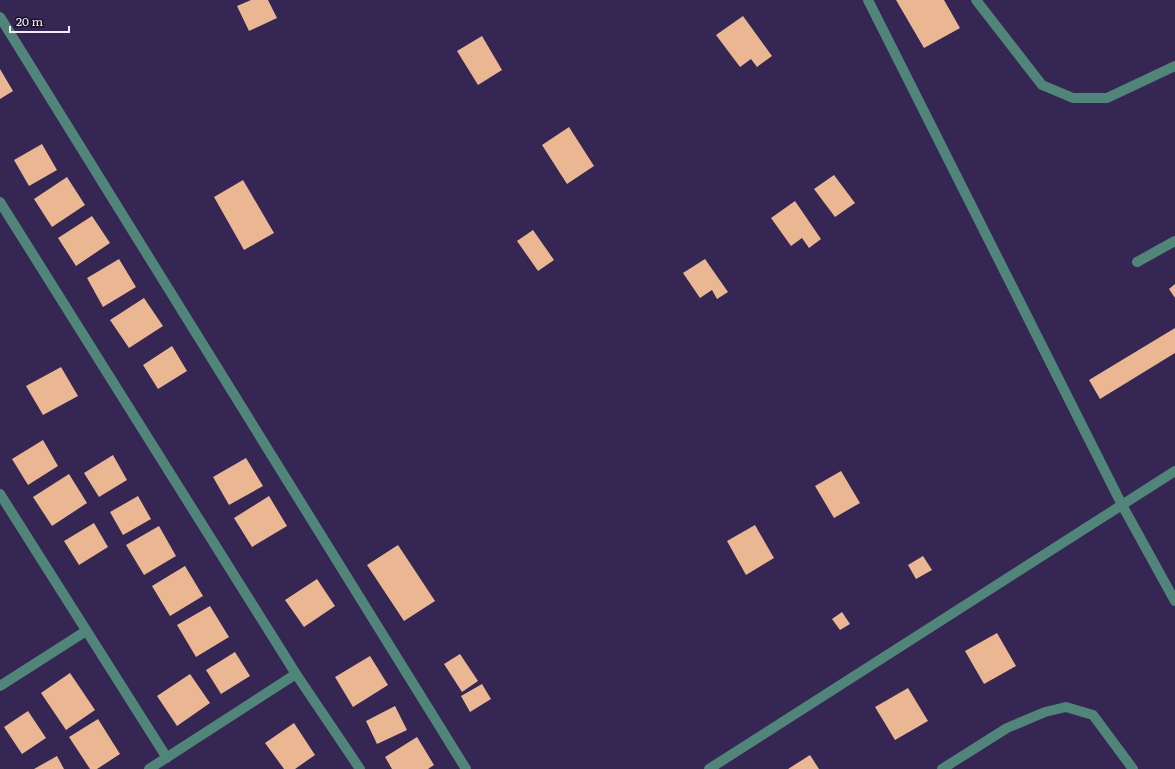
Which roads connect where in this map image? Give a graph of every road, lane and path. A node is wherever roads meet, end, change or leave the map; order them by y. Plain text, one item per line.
1 (868, 0) edge
2 (976, 0) edge
3 (0, 18) edge
4 (1175, 66) edge
5 (0, 202) edge
6 (1175, 241) edge
7 (1137, 262) dead end
8 (1175, 471) edge
9 (0, 494) edge
10 (1122, 505) junction
11 (1175, 601) edge
12 (86, 631) junction
13 (296, 674) junction
14 (0, 686) edge
15 (167, 758) junction
16 (149, 769) edge
17 (360, 769) edge
18 (466, 769) edge
19 (708, 769) edge
20 (942, 769) edge
21 (1133, 769) edge

1 - 10 street
2 - 4 street
3 - 18 street
5 - 13 street
6 - 7 street
8 - 10 street
9 - 12 street
10 - 11 street
10 - 19 street
12 - 14 street
12 - 15 street
13 - 15 street
13 - 17 street
15 - 16 street
20 - 21 street

